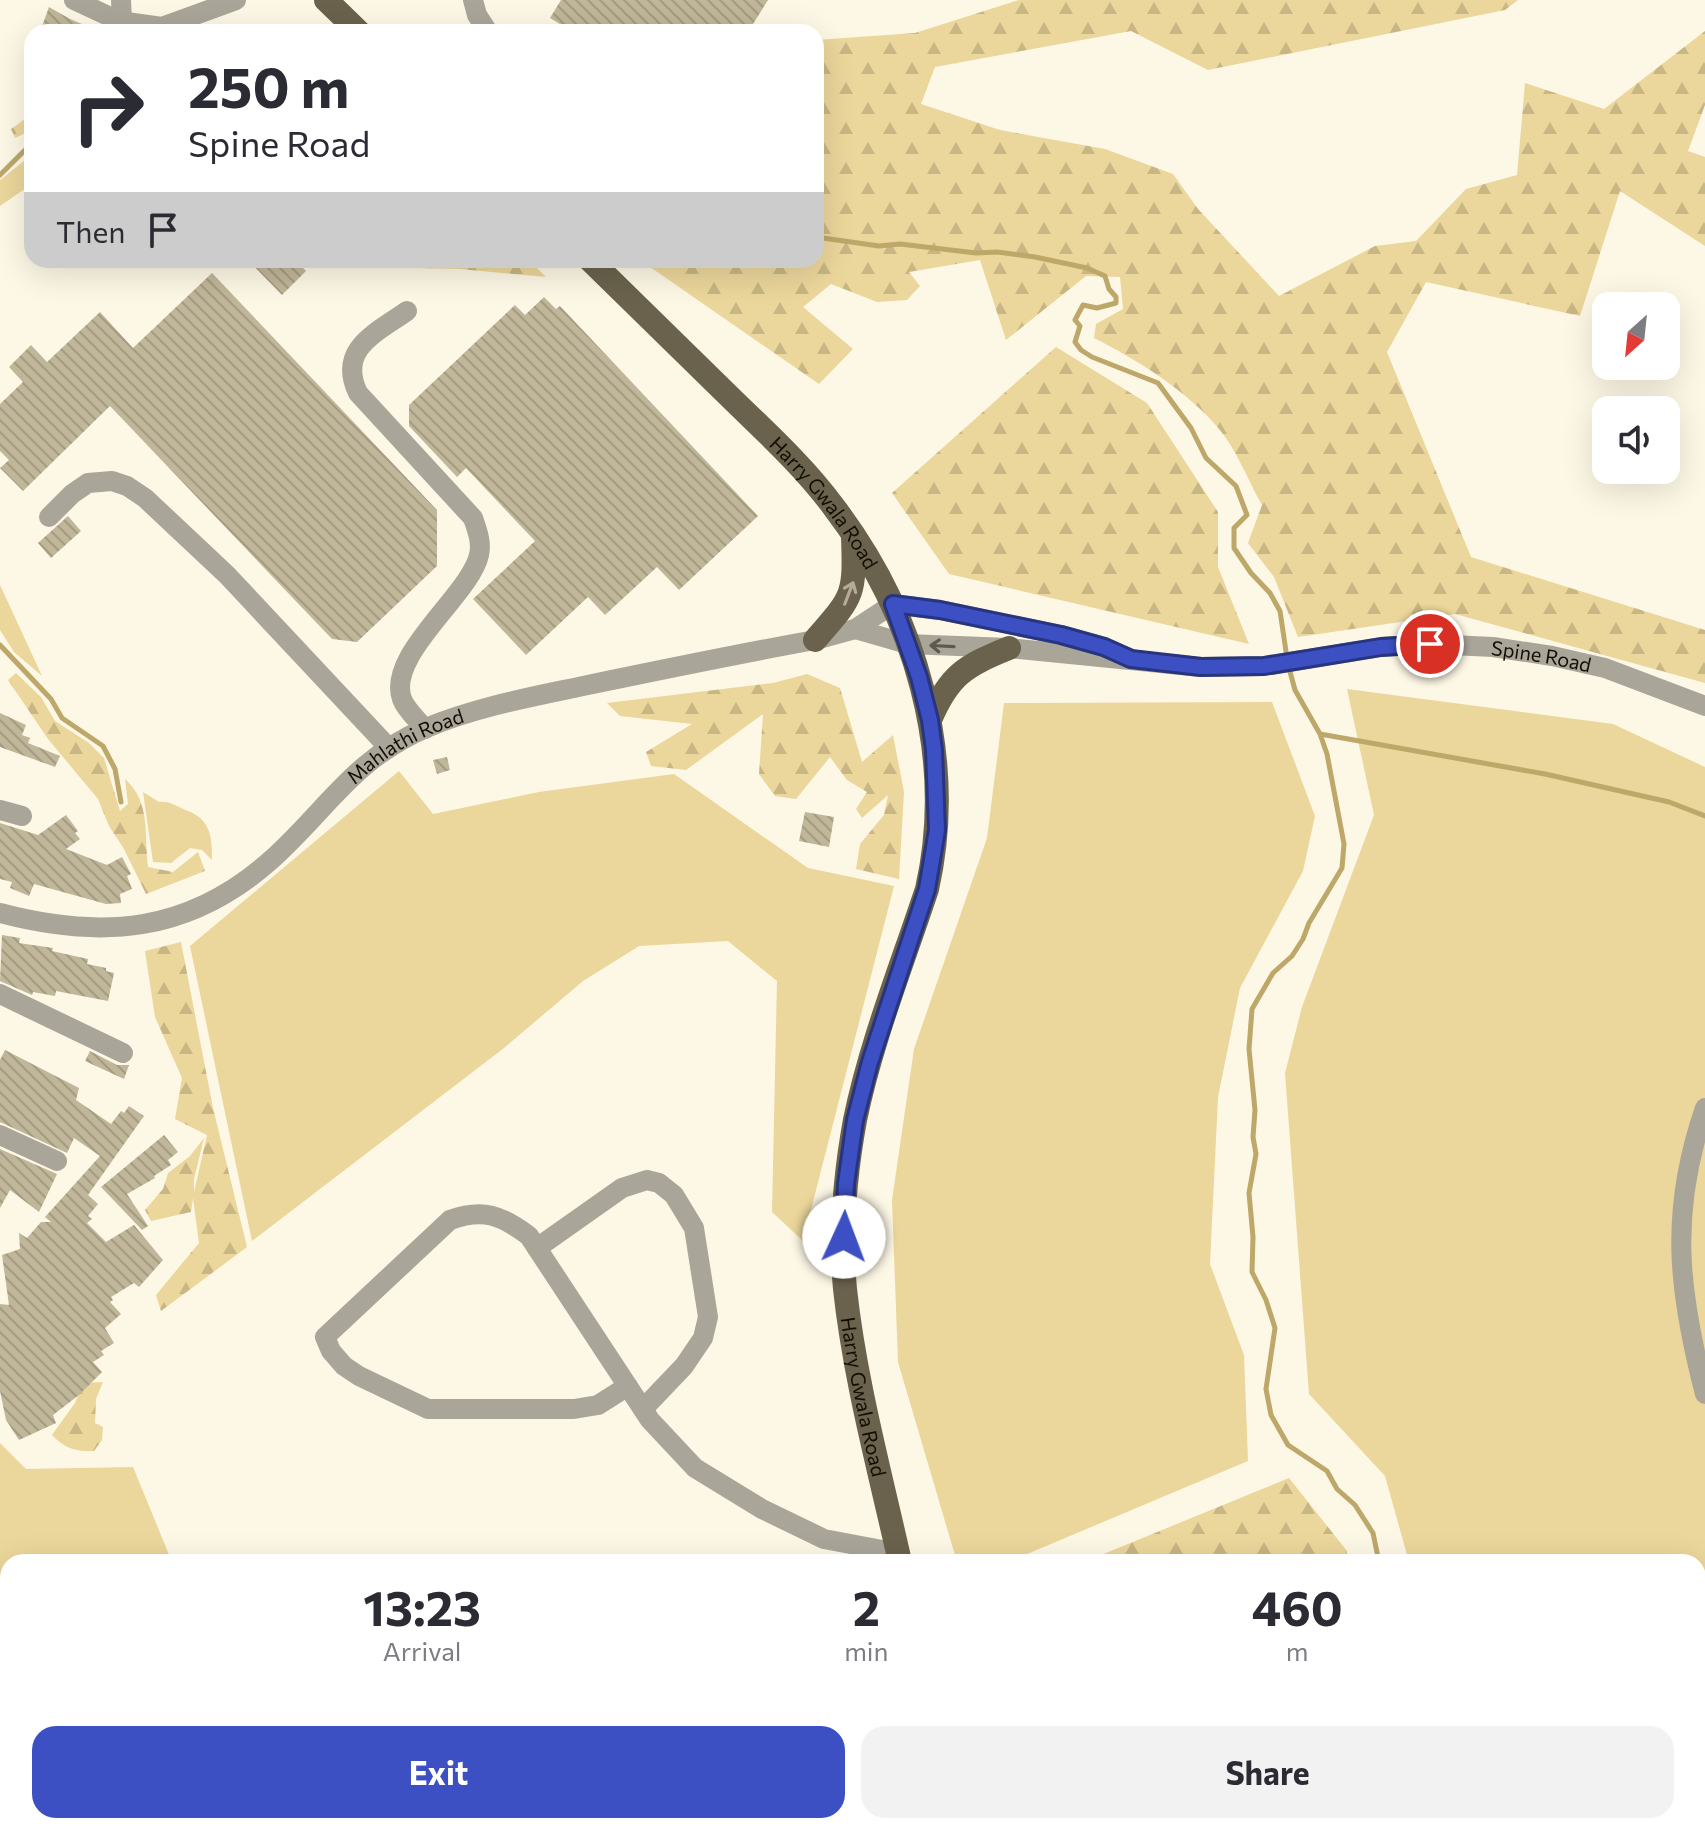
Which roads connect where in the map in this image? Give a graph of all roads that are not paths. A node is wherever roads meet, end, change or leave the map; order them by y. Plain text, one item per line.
1 (74, 0) edge
2 (121, 0) edge
3 (236, 0) edge
4 (326, 0) edge
5 (473, 0) edge
6 (122, 22) junction
7 (138, 24) edge
8 (170, 24) edge
9 (351, 24) edge
10 (483, 24) edge
11 (598, 268) edge
12 (407, 311) dead end
13 (49, 517) dead end
14 (853, 535) junction
15 (893, 604) junction
16 (855, 629) junction
17 (815, 640) junction
18 (907, 644) junction
19 (1009, 648) junction
20 (1131, 659) junction
21 (1705, 706) edge
22 (930, 720) junction
23 (425, 729) junction
24 (389, 748) junction
25 (0, 810) edge
26 (22, 816) dead end
27 (0, 913) edge
28 (0, 994) edge
29 (123, 1053) dead end
30 (1705, 1108) edge
31 (0, 1135) edge
32 (57, 1161) dead end
33 (537, 1248) junction
34 (628, 1386) junction
35 (1705, 1394) edge
36 (643, 1409) junction
37 (883, 1554) edge
38 (898, 1554) edge

1 - 6 street
2 - 6 street
3 - 8 street
4 - 9 main road
5 - 10 street
6 - 7 street
11 - 14 main road, Harry Gwala Road
12 - 23 street
13 - 24 street
14 - 15 main road, Harry Gwala Road
17 -> 14 main road
15 - 16 street, Mahlathi Road
15 - 18 main road, Harry Gwala Road
15 - 20 street, Spine Road
16 - 17 street, Mahlathi Road
16 - 18 street
17 - 23 street, Mahlathi Road
19 -> 18 street, Spine Road
18 - 22 main road, Harry Gwala Road
19 - 20 street, Spine Road
19 - 22 main road
20 - 21 street, Spine Road
22 - 38 main road, Harry Gwala Road
23 - 24 street, Mahlathi Road
24 - 27 street, Mahlathi Road
25 - 26 street
28 - 29 street
30 - 35 street
31 - 32 street
33 - 34 street
33 - 34 street
33 - 36 street
34 - 36 street
36 - 37 street

